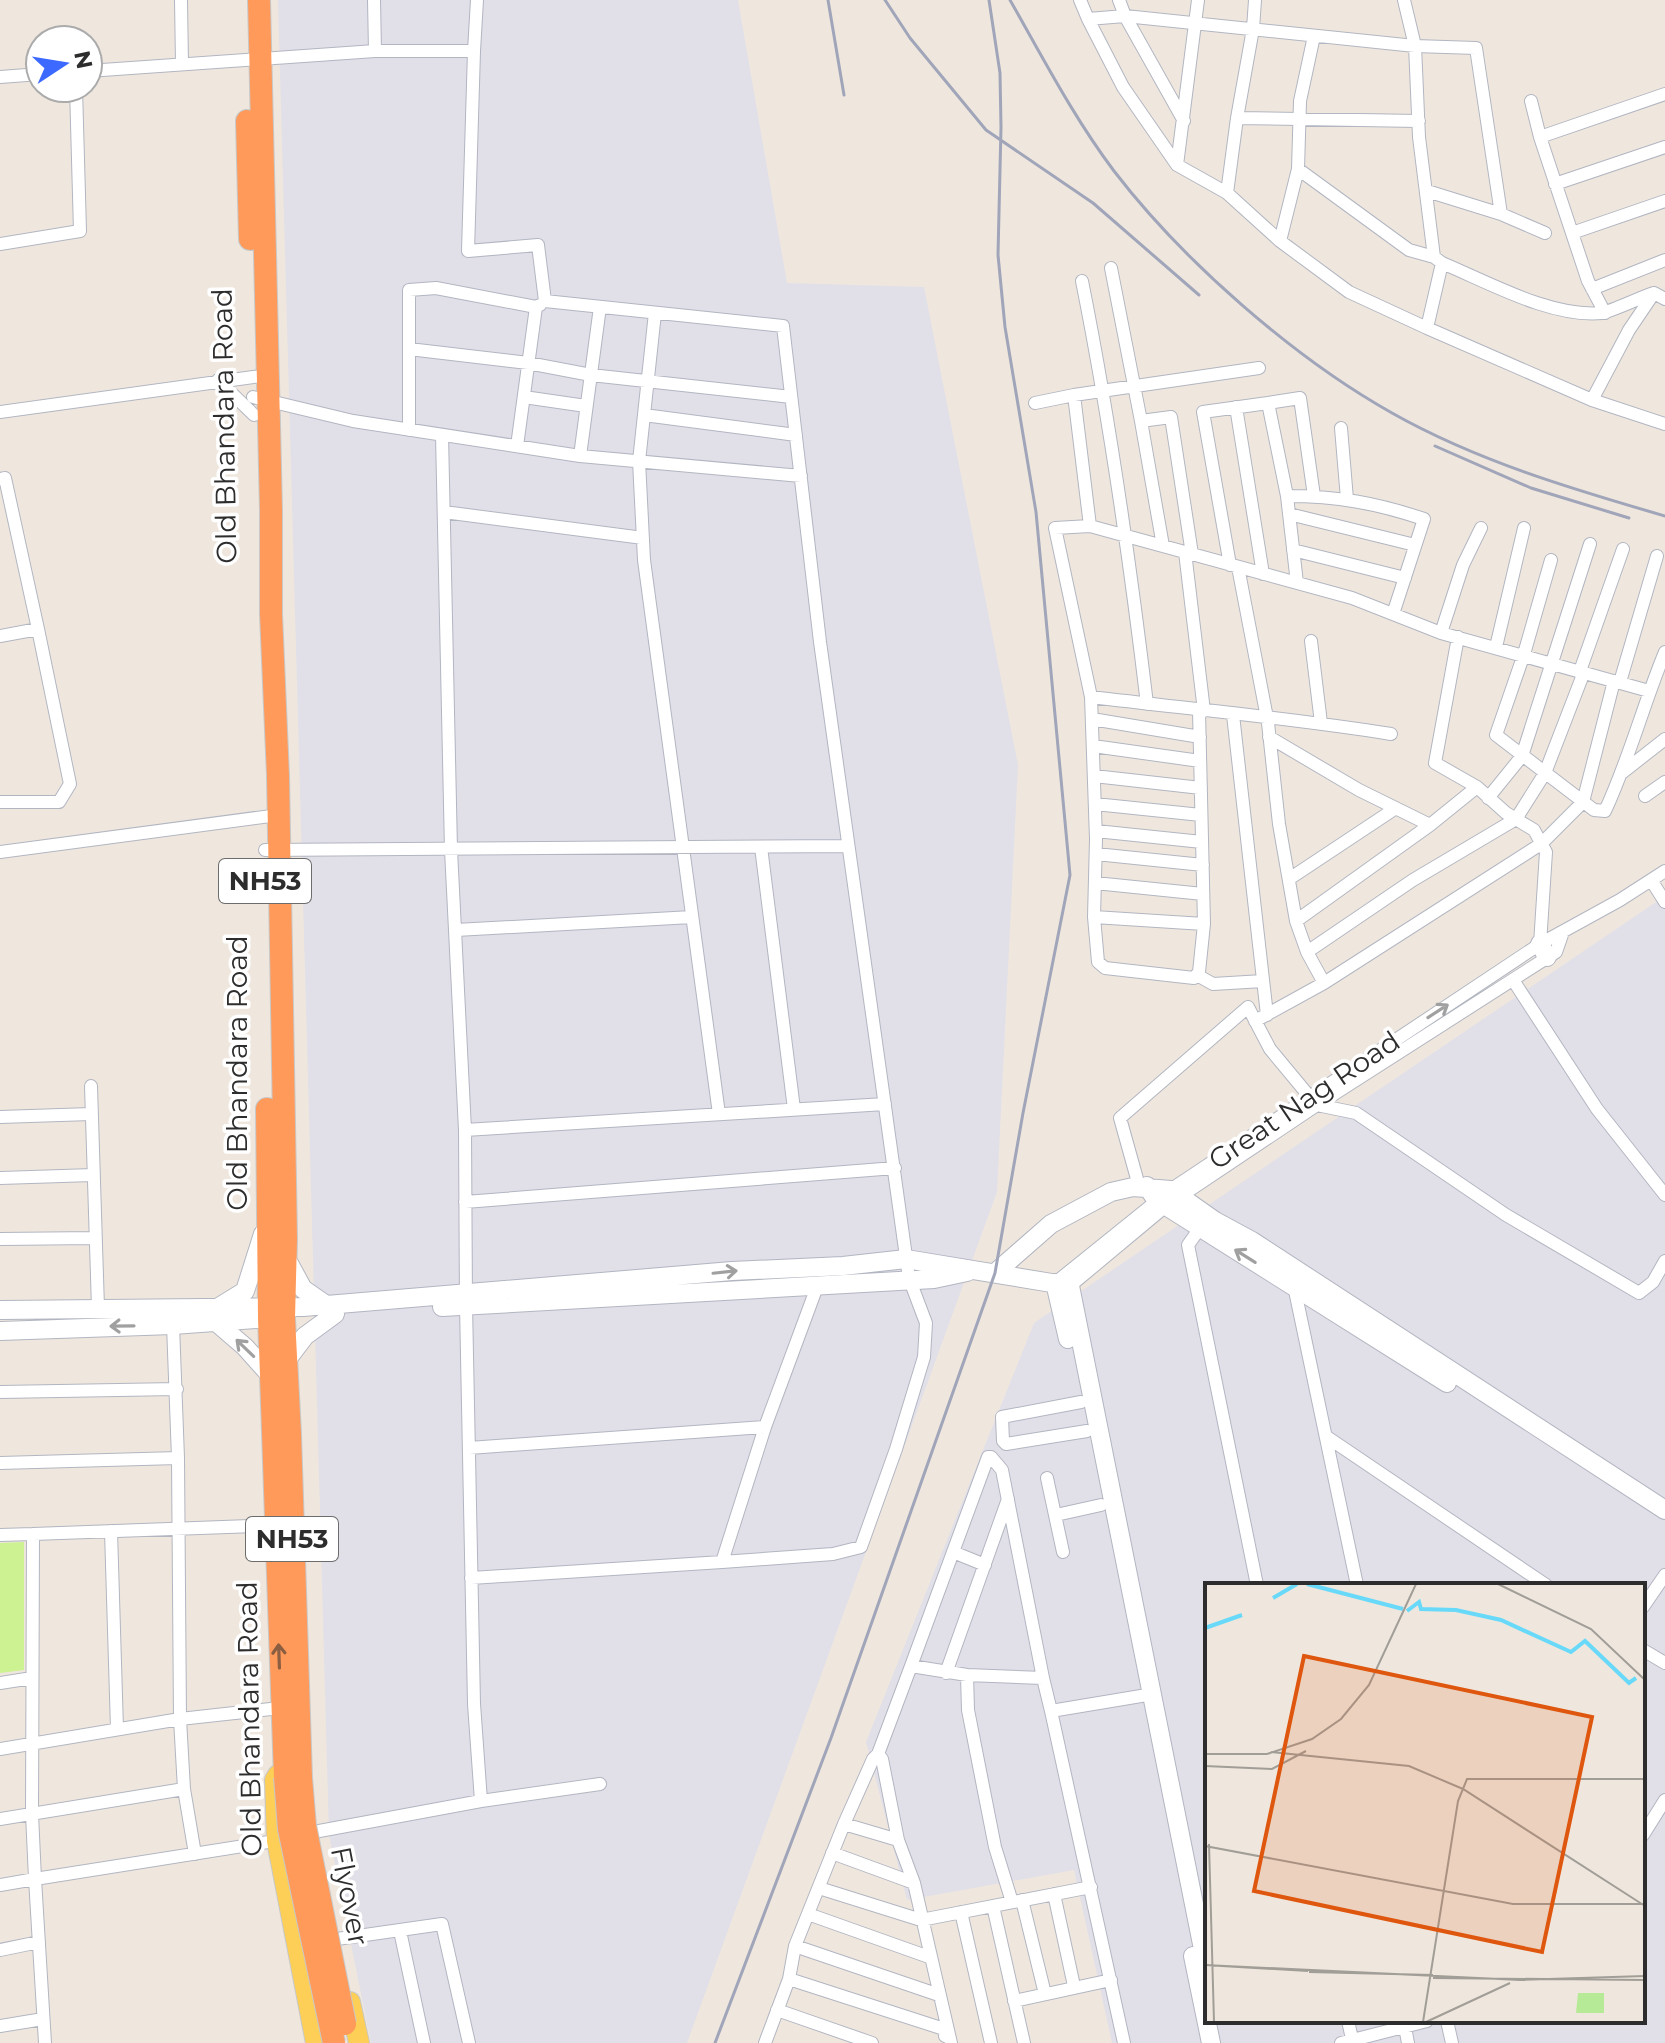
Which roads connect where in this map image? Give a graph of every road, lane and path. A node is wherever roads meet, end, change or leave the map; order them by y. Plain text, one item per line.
1 (181, 0) edge
2 (245, 0) edge
3 (259, 0) edge
4 (374, 0) edge
5 (477, 0) edge
6 (1080, 0) edge
7 (1119, 0) edge
8 (1198, 0) edge
9 (1255, 0) edge
10 (1404, 0) edge
11 (1125, 16) junction
12 (1088, 19) junction
13 (1197, 23) junction
14 (1253, 29) junction
15 (1314, 36) junction
16 (1415, 46) junction
17 (375, 51) junction
18 (474, 51) junction
19 (252, 59) junction
20 (182, 64) junction
21 (104, 70) edge
22 (24, 75) edge
23 (0, 77) edge
24 (1665, 94) edge
25 (1531, 101) dead end
26 (76, 104) edge
27 (1237, 118) junction
28 (1300, 120) junction
29 (1184, 121) junction
30 (1419, 121) junction
31 (1540, 137) junction
32 (1665, 147) edge
33 (1177, 165) junction
34 (1298, 169) junction
35 (1555, 184) junction
36 (1427, 191) junction
37 (1227, 193) junction
38 (1665, 201) edge
39 (1501, 214) junction
40 (1545, 233) dead end
41 (1572, 233) junction
42 (1280, 241) junction
43 (0, 244) edge
44 (1438, 260) junction
45 (1665, 260) edge
46 (1111, 268) dead end
47 (1082, 281) dead end
48 (1592, 289) junction
49 (1660, 296) edge
50 (541, 304) junction
51 (600, 307) junction
52 (655, 313) junction
53 (1605, 313) junction
54 (1427, 328) junction
55 (409, 349) junction
56 (528, 363) junction
57 (1259, 368) dead end
58 (591, 375) junction
59 (218, 380) junction
60 (648, 381) junction
61 (1133, 386) junction
62 (1104, 391) junction
63 (259, 392) junction
64 (1074, 395) junction
65 (524, 397) junction
66 (791, 397) junction
67 (1592, 400) junction
68 (1035, 403) dead end
69 (1268, 403) junction
70 (586, 406) junction
71 (1236, 407) junction
72 (0, 412) edge
73 (644, 415) junction
74 (1141, 421) junction
75 (1665, 424) edge
76 (1341, 428) dead end
77 (409, 430) junction
78 (442, 435) junction
79 (796, 435) junction
80 (517, 446) junction
81 (580, 456) junction
82 (639, 461) junction
83 (801, 476) junction
84 (0, 479) edge
85 (1287, 496) junction
86 (1314, 496) junction
87 (1347, 499) junction
88 (444, 512) junction
89 (1289, 514) junction
90 (1090, 526) junction
91 (1481, 528) dead end
92 (1524, 528) dead end
93 (1127, 536) junction
94 (643, 538) junction
95 (1590, 544) dead end
96 (1415, 545) junction
97 (1163, 546) junction
98 (1623, 549) dead end
99 (1293, 550) junction
100 (1188, 553) junction
101 (1657, 556) dead end
102 (1551, 560) dead end
103 (1234, 566) junction
104 (1263, 574) junction
105 (1405, 578) junction
106 (1297, 583) junction
107 (1393, 614) junction
108 (38, 629) junction
109 (1441, 633) junction
110 (0, 636) edge
111 (1458, 637) junction
112 (1311, 641) dead end
113 (1496, 647) junction
114 (1665, 652) edge
115 (1524, 654) junction
116 (1553, 663) junction
117 (1582, 672) junction
118 (1617, 682) junction
119 (1649, 691) junction
120 (1091, 697) junction
121 (1147, 704) junction
122 (1202, 711) junction
123 (1233, 715) junction
124 (1092, 719) junction
125 (1267, 719) junction
126 (1321, 723) junction
127 (1391, 734) dead end
128 (1200, 737) junction
129 (1269, 737) junction
130 (1665, 739) edge
131 (1093, 746) junction
132 (1522, 756) junction
133 (1200, 761) junction
134 (1623, 772) junction
135 (1545, 773) junction
136 (1094, 776) junction
137 (1665, 782) edge
138 (1477, 787) junction
139 (1201, 788) junction
140 (1645, 796) dead end
141 (1488, 798) junction
142 (0, 801) edge
143 (1583, 802) junction
144 (1095, 804) junction
145 (1396, 808) junction
146 (1201, 815) junction
147 (271, 816) junction
148 (1516, 819) junction
149 (1430, 825) junction
150 (1096, 831) junction
151 (1202, 842) junction
152 (1541, 844) junction
153 (848, 846) junction
154 (761, 847) junction
155 (682, 848) junction
156 (272, 850) junction
157 (451, 850) junction
158 (0, 852) edge
159 (1096, 854) junction
160 (1203, 865) junction
161 (1665, 871) edge
162 (1289, 879) junction
163 (1651, 880) junction
164 (1095, 883) junction
165 (1203, 894) junction
166 (1665, 902) edge
167 (692, 917) junction
168 (1094, 917) junction
169 (1296, 921) junction
170 (1204, 924) junction
171 (456, 930) junction
172 (1544, 951) junction
173 (1307, 952) junction
174 (1197, 975) junction
175 (1513, 980) junction
176 (1263, 981) junction
177 (1324, 983) junction
178 (1261, 1018) junction
179 (91, 1086) dead end
180 (1313, 1101) junction
181 (885, 1104) junction
182 (794, 1109) junction
183 (91, 1114) junction
184 (719, 1114) junction
185 (0, 1117) edge
186 (275, 1119) junction
187 (465, 1130) junction
188 (895, 1168) junction
189 (93, 1175) junction
190 (0, 1178) edge
191 (1160, 1194) junction
192 (1665, 1195) edge
193 (465, 1202) junction
194 (268, 1215) junction
195 (1205, 1223) junction
196 (95, 1238) junction
197 (0, 1239) edge
198 (285, 1256) junction
199 (906, 1259) junction
200 (1665, 1261) edge
201 (973, 1270) junction
202 (995, 1273) junction
203 (909, 1278) junction
204 (1296, 1279) junction
205 (818, 1284) junction
206 (1063, 1285) junction
207 (466, 1298) junction
208 (98, 1308) junction
209 (0, 1310) edge
210 (330, 1310) junction
211 (276, 1313) junction
212 (216, 1315) junction
213 (173, 1325) junction
214 (0, 1331) edge
215 (279, 1369) junction
216 (177, 1389) junction
217 (0, 1392) edge
218 (1081, 1402) junction
219 (765, 1427) junction
220 (1087, 1431) junction
221 (1327, 1437) junction
222 (469, 1448) junction
223 (178, 1458) junction
224 (0, 1463) edge
225 (1047, 1478) dead end
226 (1008, 1499) junction
227 (1101, 1505) junction
228 (1665, 1510) edge
229 (1056, 1515) junction
230 (1665, 1523) edge
231 (284, 1525) junction
232 (179, 1528) junction
233 (111, 1531) junction
234 (33, 1534) junction
235 (0, 1535) edge
236 (953, 1552) junction
237 (1063, 1552) dead end
238 (722, 1562) junction
239 (985, 1565) junction
240 (1665, 1575) edge
241 (471, 1578) junction
242 (1257, 1583) edge
243 (1357, 1583) edge
244 (1543, 1583) edge
245 (1645, 1604) edge
246 (1645, 1651) edge
247 (1665, 1663) edge
248 (911, 1666) junction
249 (946, 1673) junction
250 (967, 1675) junction
251 (32, 1678) junction
252 (1043, 1678) junction
253 (0, 1683) edge
254 (1147, 1696) junction
255 (280, 1708) junction
256 (1051, 1711) junction
257 (180, 1719) junction
258 (117, 1729) junction
259 (32, 1744) junction
260 (0, 1749) edge
261 (878, 1754) junction
262 (293, 1769) junction
263 (600, 1784) dead end
264 (184, 1789) junction
265 (1665, 1800) edge
266 (481, 1801) junction
267 (32, 1814) junction
268 (0, 1819) edge
269 (844, 1824) junction
270 (315, 1831) junction
271 (1645, 1832) edge
272 (898, 1840) junction
273 (277, 1841) junction
274 (832, 1853) junction
275 (195, 1854) junction
276 (35, 1879) junction
277 (914, 1883) junction
278 (0, 1885) edge
279 (1091, 1887) junction
280 (819, 1888) junction
281 (1054, 1894) junction
282 (1017, 1901) junction
283 (993, 1906) junction
284 (961, 1912) junction
285 (808, 1914) junction
286 (921, 1920) junction
287 (400, 1931) junction
288 (337, 1939) junction
289 (39, 1942) junction
290 (795, 1946) junction
291 (0, 1950) edge
292 (929, 1957) junction
293 (1205, 1960) edge
294 (789, 1979) junction
295 (1111, 1980) junction
296 (1074, 1986) junction
297 (1045, 1994) junction
298 (939, 1995) junction
299 (1014, 2001) junction
300 (777, 2010) junction
301 (1205, 2010) edge
302 (43, 2019) junction
303 (1207, 2023) edge
304 (1219, 2023) edge
305 (1420, 2023) edge
306 (1447, 2023) edge
307 (0, 2026) edge
308 (1405, 2027) junction
309 (947, 2039) edge
310 (1376, 2039) edge
311 (769, 2042) edge
312 (1349, 2042) edge
313 (45, 2043) edge
314 (316, 2043) edge
315 (334, 2043) edge
316 (349, 2043) edge
317 (359, 2043) edge
318 (424, 2043) edge
319 (469, 2043) edge
320 (872, 2043) edge
321 (991, 2043) edge
322 (1024, 2043) edge
323 (1124, 2043) edge
324 (1211, 2043) edge
325 (1224, 2043) edge
326 (1408, 2043) edge
327 (1452, 2043) edge

1 - 20 street
2 - 19 highway, Old Bhandara Road / NH53
3 - 19 highway, NH53
4 - 17 street
5 - 18 street
6 - 12 street
7 - 11 street
8 - 13 street
9 - 14 street
10 - 16 street
11 - 12 street
11 - 13 street
11 - 29 street
12 - 33 street
13 - 14 street
13 - 29 street
14 - 15 street
14 - 27 street
15 - 16 street
15 - 28 street
16 - 30 street
16 - 39 street
17 - 18 street
17 - 19 street
18 - 50 street
19 - 20 street
19 - 63 highway, Old Bhandara Road / NH53
20 - 21 street
22 - 23 street
24 - 31 street
25 - 31 street
26 - 43 street
27 - 28 street
27 - 37 street
28 - 30 street
28 - 34 street
29 - 33 street
30 - 36 street
31 - 35 street
32 - 35 street
33 - 37 street
34 - 42 street
34 - 44 street
35 - 41 street
36 - 39 street
36 - 44 street
37 - 42 street
38 - 41 street
39 - 40 street
41 - 48 street
42 - 54 street
44 - 53 street
44 - 54 street
45 - 48 street
46 - 61 street
47 - 62 street
48 - 53 street
49 - 53 street
49 - 67 street
50 - 51 street
50 - 55 street
50 - 56 street
51 - 52 street
51 - 58 street
52 - 60 street
52 - 66 street
54 - 67 street
55 - 56 street
55 - 77 street
56 - 58 street
56 - 65 street
57 - 61 street
58 - 60 street
58 - 70 street
59 - 63 street
59 - 63 street
59 - 72 street
60 - 66 street
60 - 73 street
61 - 62 street
61 - 74 street
62 - 64 street
62 - 93 street
63 - 77 street
63 - 147 highway, Old Bhandara Road / NH53
64 - 68 street
64 - 90 street
65 - 70 street
65 - 80 street
66 - 79 street
67 - 75 street
69 - 71 street
69 - 85 street
69 - 86 street
70 - 81 street
71 - 103 street
71 - 104 street
73 - 79 street
73 - 82 street
74 - 97 street
74 - 100 street
76 - 87 street
77 - 78 street
78 - 80 street
78 - 88 street
79 - 83 street
80 - 81 street
81 - 82 street
82 - 83 street
82 - 94 street
83 - 153 street
84 - 108 street
85 - 86 street
85 - 89 street
86 - 87 street
87 - 96 street
88 - 94 street
88 - 157 street
89 - 96 street
89 - 99 street
90 - 93 street
90 - 120 street
91 - 109 street
92 - 113 street
93 - 97 street
93 - 121 street
94 - 155 street
95 - 116 street
96 - 105 street
97 - 100 street
98 - 117 street
99 - 105 street
99 - 106 street
100 - 103 street
100 - 122 street
101 - 118 street
102 - 115 street
103 - 104 street
103 - 125 street
104 - 106 street
105 - 107 street
106 - 107 street
107 - 109 street
108 - 110 street
108 - 142 street
109 - 111 street
111 - 113 street
111 - 138 street
112 - 126 street
113 - 115 street
114 - 119 street
115 - 116 street
115 - 132 street
116 - 117 street
116 - 132 street
117 - 118 street
117 - 135 street
118 - 119 street
118 - 143 street
119 - 134 street
120 - 121 street
120 - 124 street
121 - 122 street
122 - 123 street
122 - 128 street
123 - 125 street
123 - 176 street
124 - 128 street
124 - 131 street
125 - 126 street
125 - 129 street
126 - 127 street
128 - 133 street
129 - 145 street
129 - 162 street
130 - 134 street
131 - 133 street
131 - 136 street
132 - 135 street
132 - 141 street
133 - 139 street
134 - 143 street
135 - 143 street
135 - 148 street
136 - 139 street
136 - 144 street
137 - 140 street
138 - 141 street
138 - 149 street
139 - 146 street
141 - 148 street
143 - 152 street
144 - 146 street
144 - 150 street
145 - 149 street
145 - 162 street
146 - 151 street
147 - 156 highway, Old Bhandara Road / NH53
147 - 158 street
148 - 152 street
148 - 173 street
149 - 169 street
150 - 151 street
150 - 159 street
151 - 160 street
152 - 172 street
152 - 177 street
153 - 154 street
153 - 181 street
154 - 155 street
154 - 182 street
155 - 157 street
155 - 167 street
156 - 157 street
156 - 186 highway, Old Bhandara Road / NH53
157 - 171 street
159 - 160 street
159 - 164 street
160 - 165 street
161 - 163 street
162 - 169 street
163 - 166 street
163 - 172 street, Great Nag Road
164 - 165 street
164 - 168 street
165 - 170 street
167 - 171 street
167 - 184 street
168 - 170 street
168 - 174 street
169 - 173 street
170 - 174 street
171 - 187 street
172 - 175 street
180 -> 172 street, Great Nag Road
173 - 177 street
174 - 176 street
175 - 180 street
175 - 192 street
176 - 178 street
177 - 178 street
178 - 180 street
178 - 191 street
179 - 183 street
180 - 191 street, Great Nag Road
180 - 200 street
181 - 182 street
181 - 188 street
182 - 184 street
183 - 185 street
183 - 189 street
184 - 187 street
186 - 194 highway, Old Bhandara Road / NH53
186 - 198 highway, NH53
187 - 193 street
188 - 193 street
188 - 199 street
189 - 190 street
189 - 196 street
191 - 195 main road
191 - 202 main road
191 - 206 street, Great Nag Road
193 - 207 street
194 - 211 highway, Old Bhandara Road / NH53
194 - 212 main road
195 - 204 main road
195 - 242 street
196 - 197 street
196 - 208 street
198 - 210 main road
198 - 211 highway, NH53
199 - 201 main road
199 - 203 street
207 -> 199 main road
201 - 202 main road
201 - 203 main road
202 - 206 main road
203 - 205 main road
203 - 238 street
204 - 221 street
204 - 228 main road
204 - 230 main road
205 - 207 main road
205 - 219 street
206 - 218 main road
206 - 254 main road
207 - 210 main road
207 - 222 street
208 - 209 main road
208 - 212 main road
210 - 211 main road
210 - 215 main road
211 - 212 main road
211 - 215 highway, Old Bhandara Road / NH53
212 - 213 main road
215 -> 212 main road
213 -> 214 main road
213 - 216 street
215 - 231 highway, Old Bhandara Road / NH53
216 - 217 street
216 - 223 street
218 - 220 main road
218 - 220 street
219 - 222 street
219 - 238 street
220 - 227 main road
221 - 243 street
221 - 244 street
222 - 241 street
223 - 224 street
223 - 232 street
225 - 229 street
226 - 236 street
226 - 239 street
226 - 252 street
227 - 229 street
227 - 254 main road
229 - 237 street
231 - 232 street
255 -> 231 highway, Old Bhandara Road / NH53
231 - 262 highway, NH53
232 - 233 street
232 - 257 street
233 - 234 street
233 - 258 street
234 - 235 street
234 - 251 street
236 - 239 street
236 - 248 street
238 - 241 street
239 - 249 street
240 - 245 street
241 - 266 street
246 - 247 street
248 - 249 street
248 - 261 street
249 - 250 street
250 - 252 street
250 - 282 street
251 - 253 street
251 - 259 street
252 - 256 street
254 - 256 street
254 - 293 main road
254 - 301 main road
255 - 257 street
255 - 262 highway, Old Bhandara Road / NH53
256 - 279 street
257 - 258 street
257 - 264 street
258 - 259 street
259 - 260 street
259 - 267 street
261 - 269 street
261 - 272 street
262 - 270 main road, NH53
262 - 273 main road, Old Bhandara Road / NH53
262 - 315 highway, Flyover, bridge
262 - 316 highway, Flyover / NH53, bridge
263 - 266 street
264 - 267 street
264 - 275 street
265 - 271 street
266 - 270 street
267 - 268 street
267 - 276 street
269 - 272 street
269 - 274 street
270 - 273 street
270 - 288 main road, NH53
272 - 277 street
273 - 275 street
273 - 314 main road, Old Bhandara Road / NH53
274 - 277 street
274 - 280 street
275 - 276 street
276 - 278 street
276 - 289 street
277 - 286 street
279 - 281 street
279 - 295 street
280 - 285 street
280 - 286 street
281 - 282 street
281 - 296 street
282 - 283 street
282 - 297 street
283 - 284 street
283 - 299 street
284 - 286 street
284 - 321 street
285 - 290 street
285 - 292 street
286 - 292 street
287 - 288 street
287 - 318 street
287 - 319 street
288 - 317 main road, NH53
289 - 291 street
289 - 302 street
290 - 294 street
290 - 298 street
292 - 298 street
294 - 300 street
294 - 309 street
295 - 296 street
295 - 323 street
296 - 297 street
297 - 299 street
298 - 309 street
299 - 322 street
300 - 311 street
300 - 320 street
302 - 307 street
302 - 313 street
303 - 324 main road
304 - 325 main road
305 - 308 street
306 - 327 street
308 - 310 street
308 - 326 street
310 - 312 street

